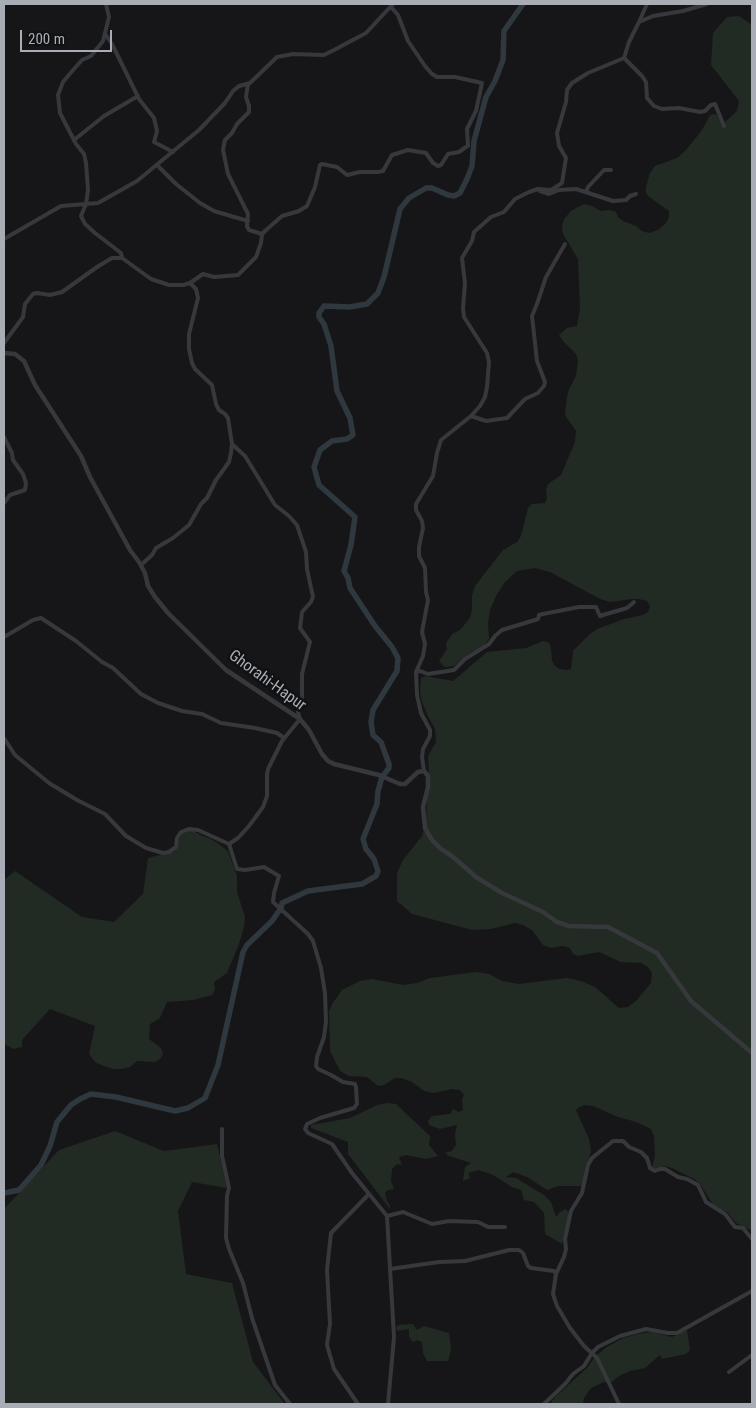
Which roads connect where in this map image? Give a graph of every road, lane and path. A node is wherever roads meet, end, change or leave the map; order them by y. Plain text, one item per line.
1 (106, 4) edge
2 (647, 4) edge
3 (707, 4) edge
4 (392, 6) edge
5 (639, 22) junction
6 (106, 34) junction
7 (624, 58) junction
8 (248, 84) junction
9 (138, 96) junction
10 (724, 126) dead end
11 (74, 140) junction
12 (172, 152) junction
13 (157, 165) junction
14 (611, 170) dead end
15 (538, 190) junction
16 (586, 192) junction
17 (636, 194) dead end
18 (86, 204) junction
19 (248, 221) junction
20 (262, 234) junction
21 (4, 240) edge
22 (564, 244) dead end
23 (122, 258) junction
24 (190, 284) junction
25 (4, 343) edge
26 (4, 353) edge
27 (471, 416) junction
28 (4, 437) edge
29 (232, 444) junction
30 (4, 503) edge
31 (141, 565) junction
32 (634, 602) dead end
33 (4, 637) edge
34 (416, 672) junction
35 (300, 719) junction
36 (4, 738) edge
37 (284, 738) junction
38 (424, 771) junction
39 (229, 844) junction
40 (752, 1053) edge
41 (222, 1129) dead end
42 (368, 1194) junction
43 (387, 1216) junction
44 (505, 1228) dead end
45 (752, 1239) edge
46 (390, 1269) junction
47 (556, 1274) junction
48 (752, 1291) edge
49 (748, 1294) junction
50 (752, 1297) edge
51 (592, 1353) junction
52 (752, 1355) edge
53 (728, 1372) dead end
54 (290, 1404) edge
55 (358, 1404) edge
56 (388, 1404) edge
57 (544, 1404) edge
58 (619, 1404) edge

1 - 6 street
2 - 5 street
3 - 5 street
4 - 8 street
4 - 20 street
5 - 7 street
6 - 9 street
6 - 11 street
7 - 10 street
7 - 15 street
8 - 12 street
8 - 19 street
9 - 11 street
9 - 12 street
11 - 18 street
12 - 13 street
13 - 18 street
13 - 19 street
14 - 16 street
15 - 16 street
15 - 27 street
16 - 17 street
18 - 21 street
18 - 23 street
19 - 20 street
20 - 24 street
22 - 27 street
23 - 24 street
23 - 25 street
24 - 29 street
26 - 31 street, Ghorahi-Hapur
27 - 34 street
28 - 30 street
29 - 31 street
29 - 35 street
31 - 35 street, Ghorahi-Hapur
32 - 34 street
33 - 37 street
34 - 38 street
35 - 37 street
35 - 38 street, Ghorahi-Hapur
36 - 39 street
37 - 39 street
38 - 40 street
39 - 42 street
41 - 54 street
42 - 43 street
42 - 55 street
43 - 44 street
43 - 46 street
45 - 47 street
46 - 47 street
46 - 56 street
47 - 51 street
48 - 49 street
49 - 50 street
49 - 51 street
51 - 57 street
51 - 58 street
52 - 53 street

